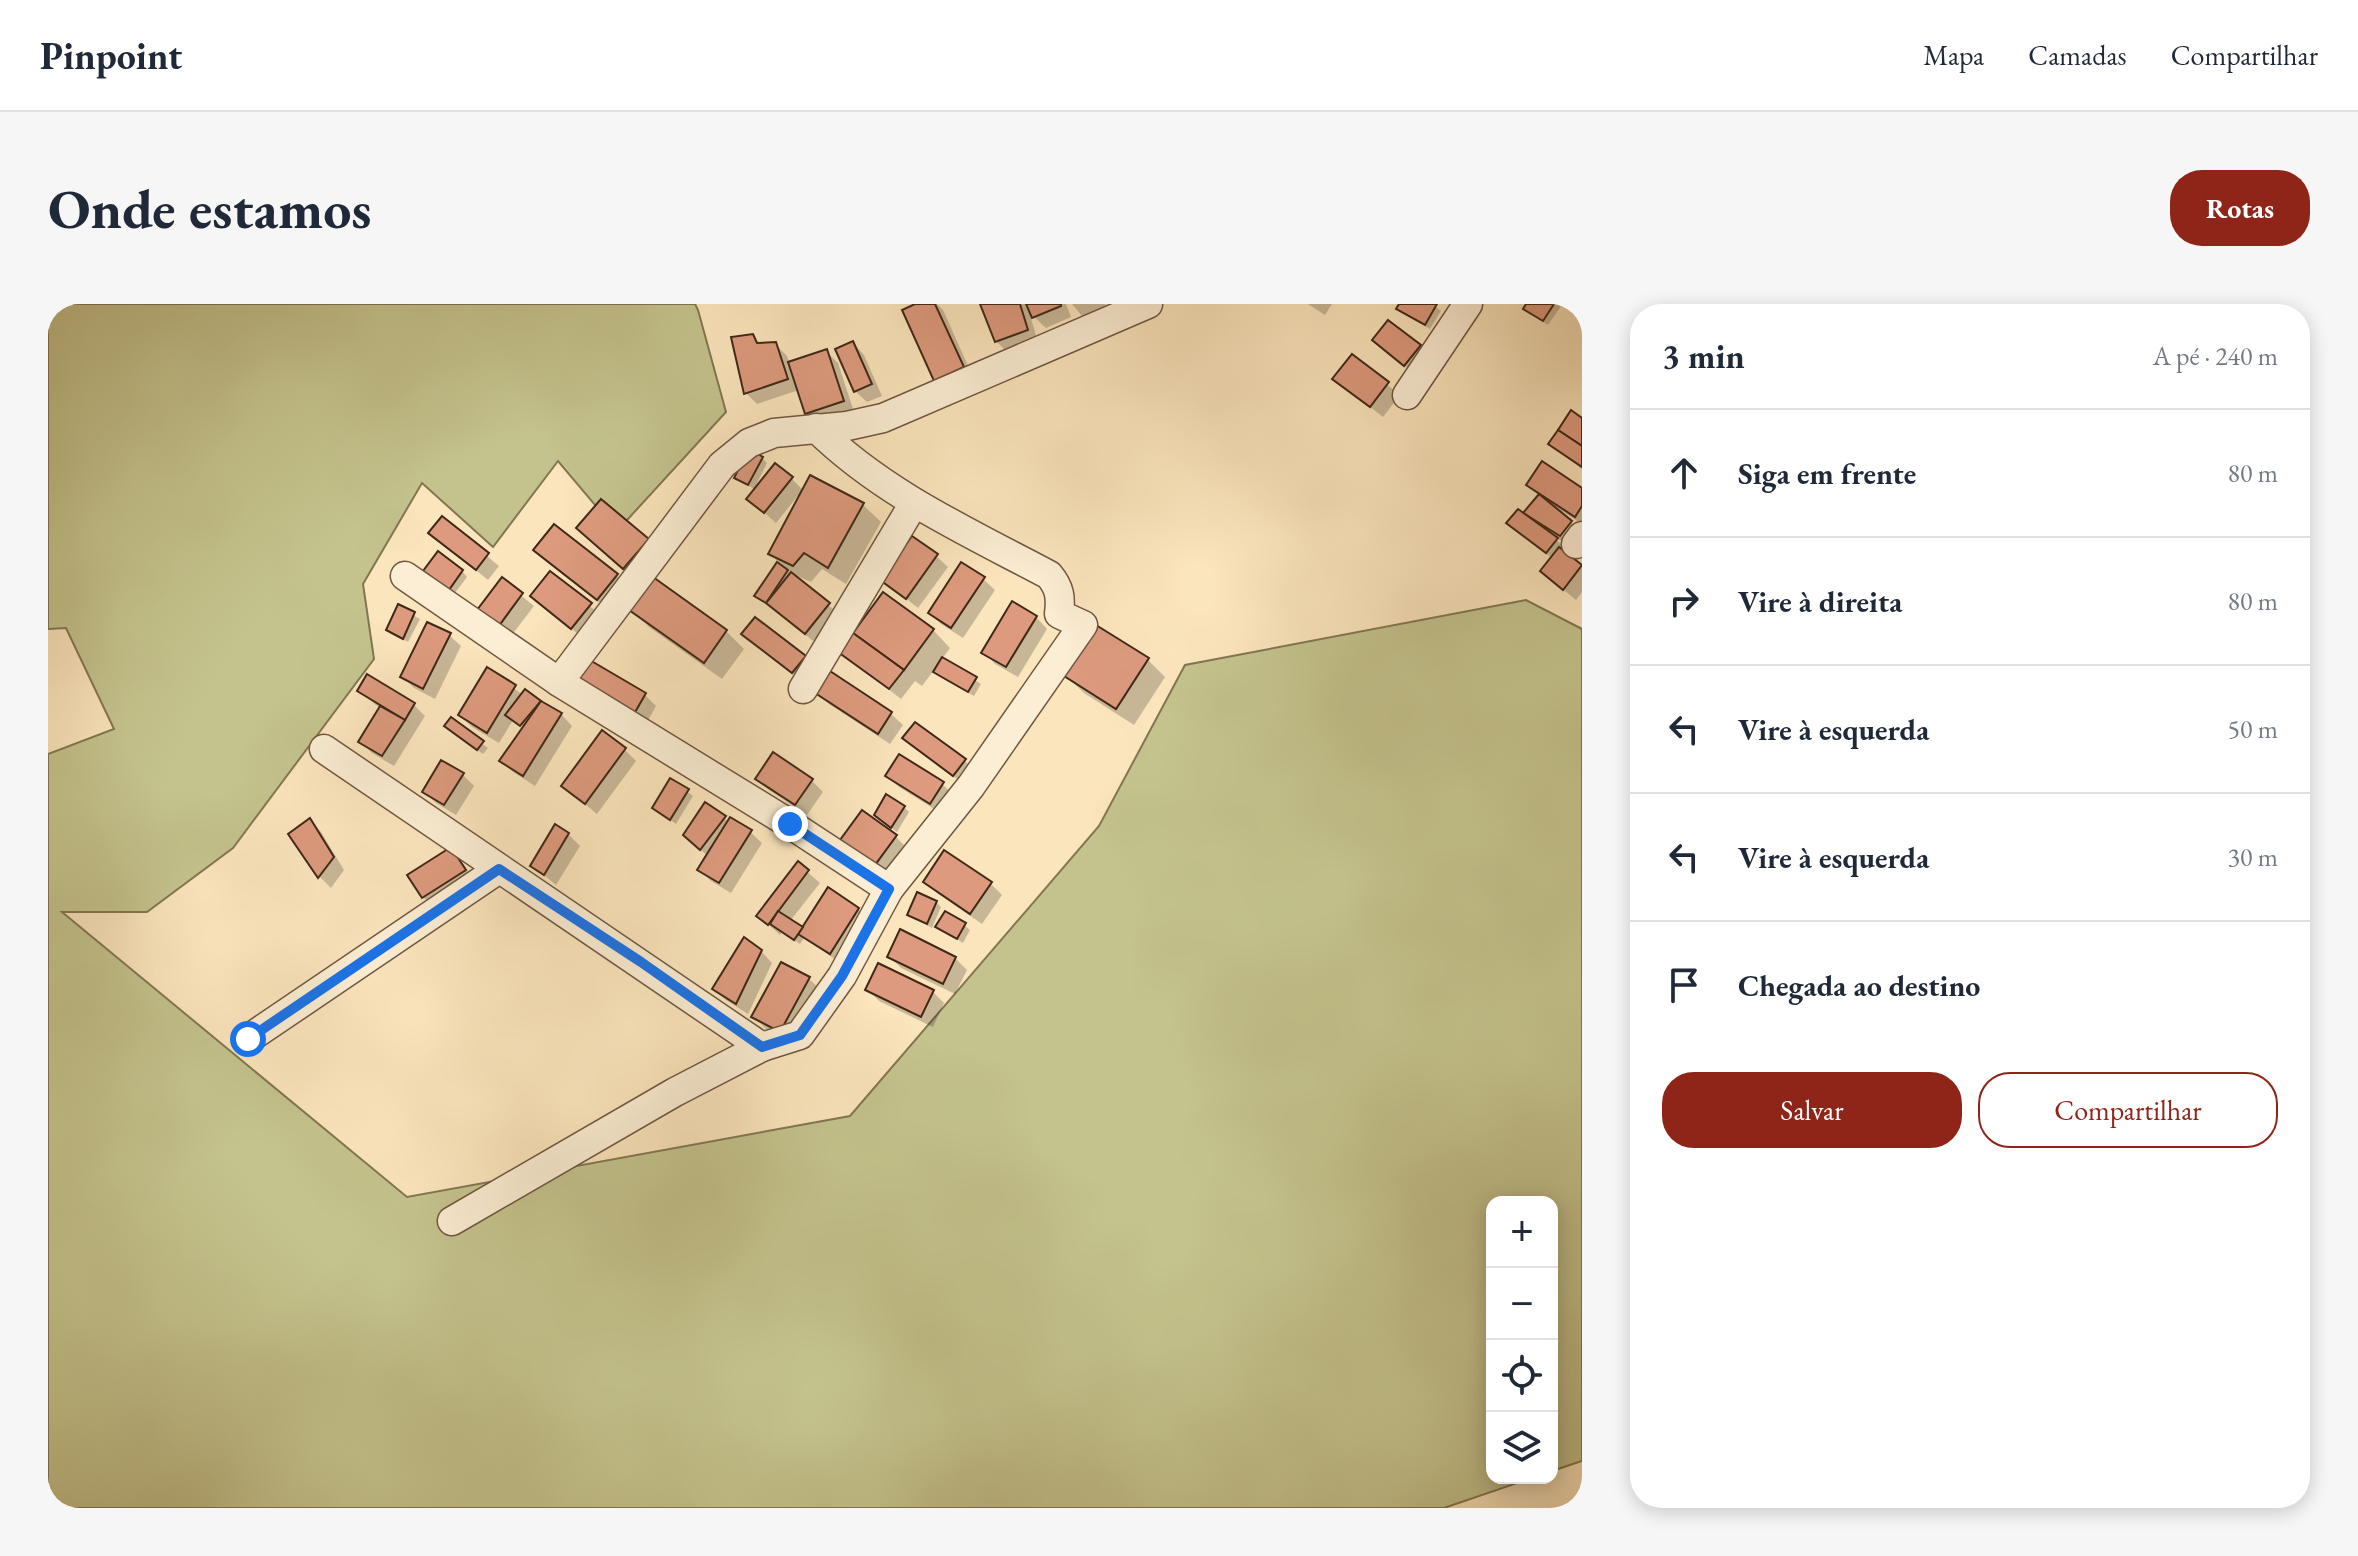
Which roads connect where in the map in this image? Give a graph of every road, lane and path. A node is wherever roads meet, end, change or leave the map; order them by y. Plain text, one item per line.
1 (1148, 304) edge
2 (1468, 304) edge
3 (1407, 395) dead end
4 (816, 428) junction
5 (914, 503) junction
6 (405, 576) dead end
7 (559, 682) junction
8 (803, 689) dead end
9 (324, 749) dead end
10 (499, 869) junction
11 (889, 889) junction
12 (248, 1039) dead end
13 (762, 1047) junction
14 (452, 1221) dead end

1 - 4 street
2 - 3 street
4 - 5 street
4 - 7 street
5 - 8 street
5 - 11 street
6 - 7 street
7 - 11 street
9 - 10 street
10 - 12 street
10 - 13 street
11 - 13 street
13 - 14 street

